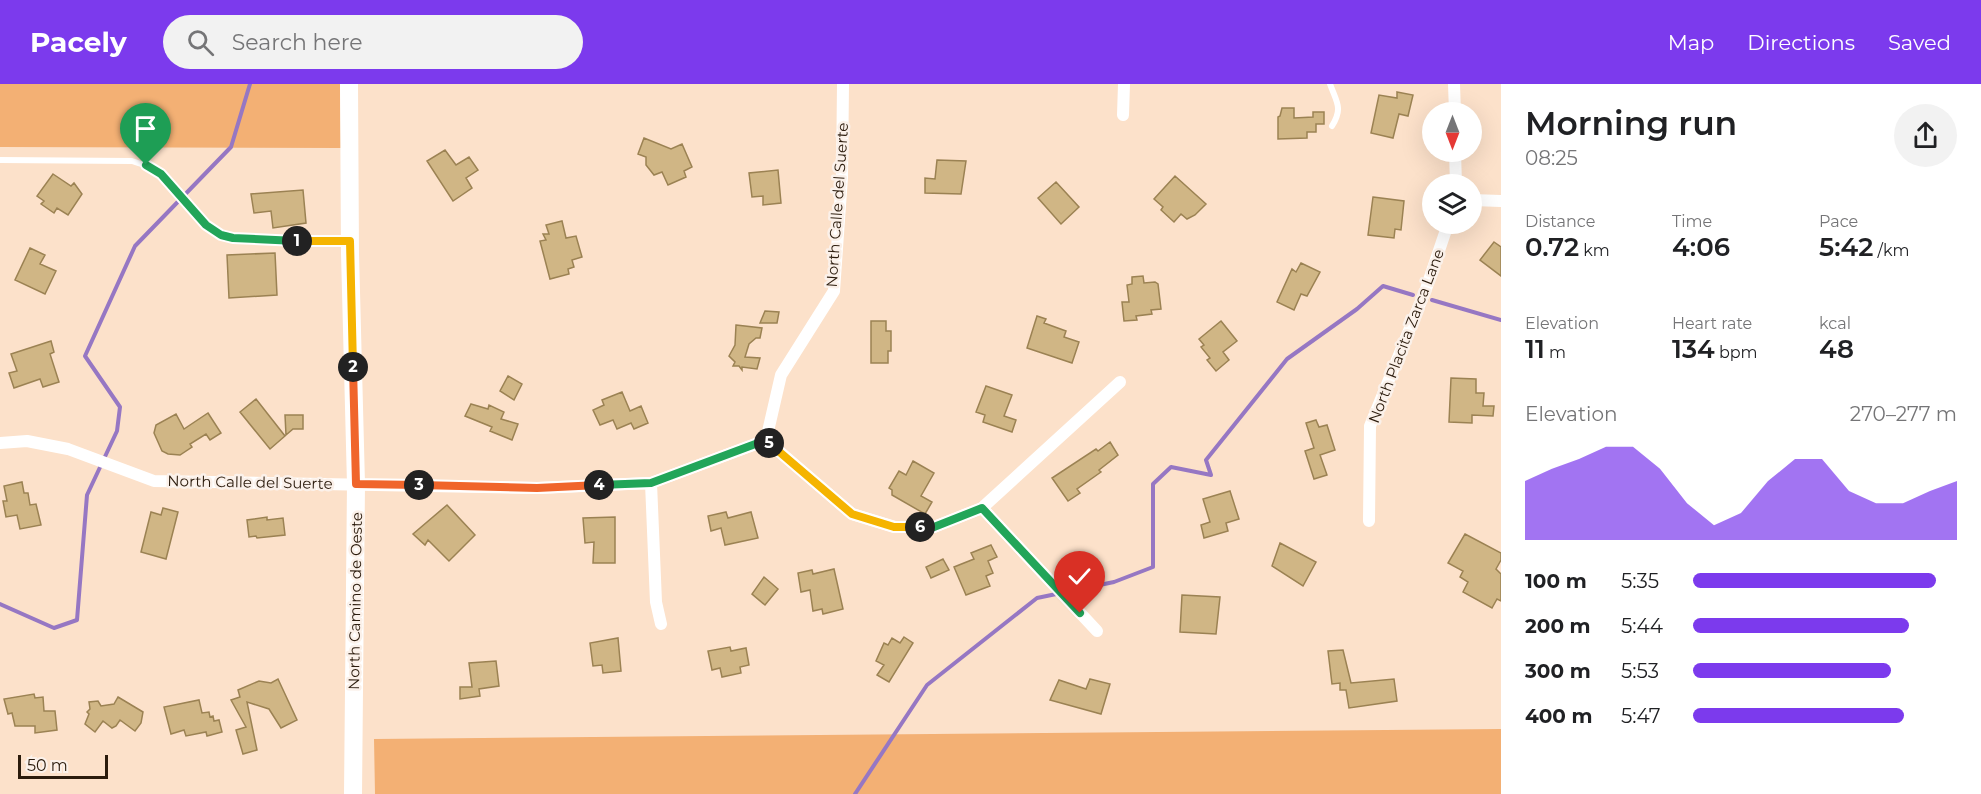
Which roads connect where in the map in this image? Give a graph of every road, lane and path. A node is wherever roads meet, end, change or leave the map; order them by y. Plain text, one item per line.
1 (349, 84) edge
2 (843, 84) edge
3 (1124, 84) edge
4 (1330, 84) edge
5 (1454, 84) edge
6 (1455, 102) edge
7 (1124, 115) dead end
8 (1332, 126) dead end
9 (0, 160) edge
10 (1482, 200) edge
11 (1501, 201) edge
12 (1445, 234) edge
13 (350, 241) junction
14 (1120, 382) dead end
15 (766, 440) junction
16 (0, 443) edge
17 (651, 483) junction
18 (356, 484) junction
19 (982, 508) junction
20 (1369, 521) dead end
21 (661, 624) dead end
22 (1096, 631) dead end
23 (353, 794) edge

1 - 13 street, North Camino de Oeste
2 - 15 street, North Calle del Suerte
3 - 7 street
4 - 8 lane
5 - 6 street
9 - 13 lane
10 - 11 street
12 - 20 street, North Placita Zarca Lane
13 - 18 street, North Camino de Oeste
14 - 19 street
15 - 17 street, North Calle del Suerte
15 - 19 street
16 - 18 street, North Calle del Suerte
17 - 18 street, North Calle del Suerte
17 - 21 street
18 - 23 street, North Camino de Oeste
19 - 22 street

